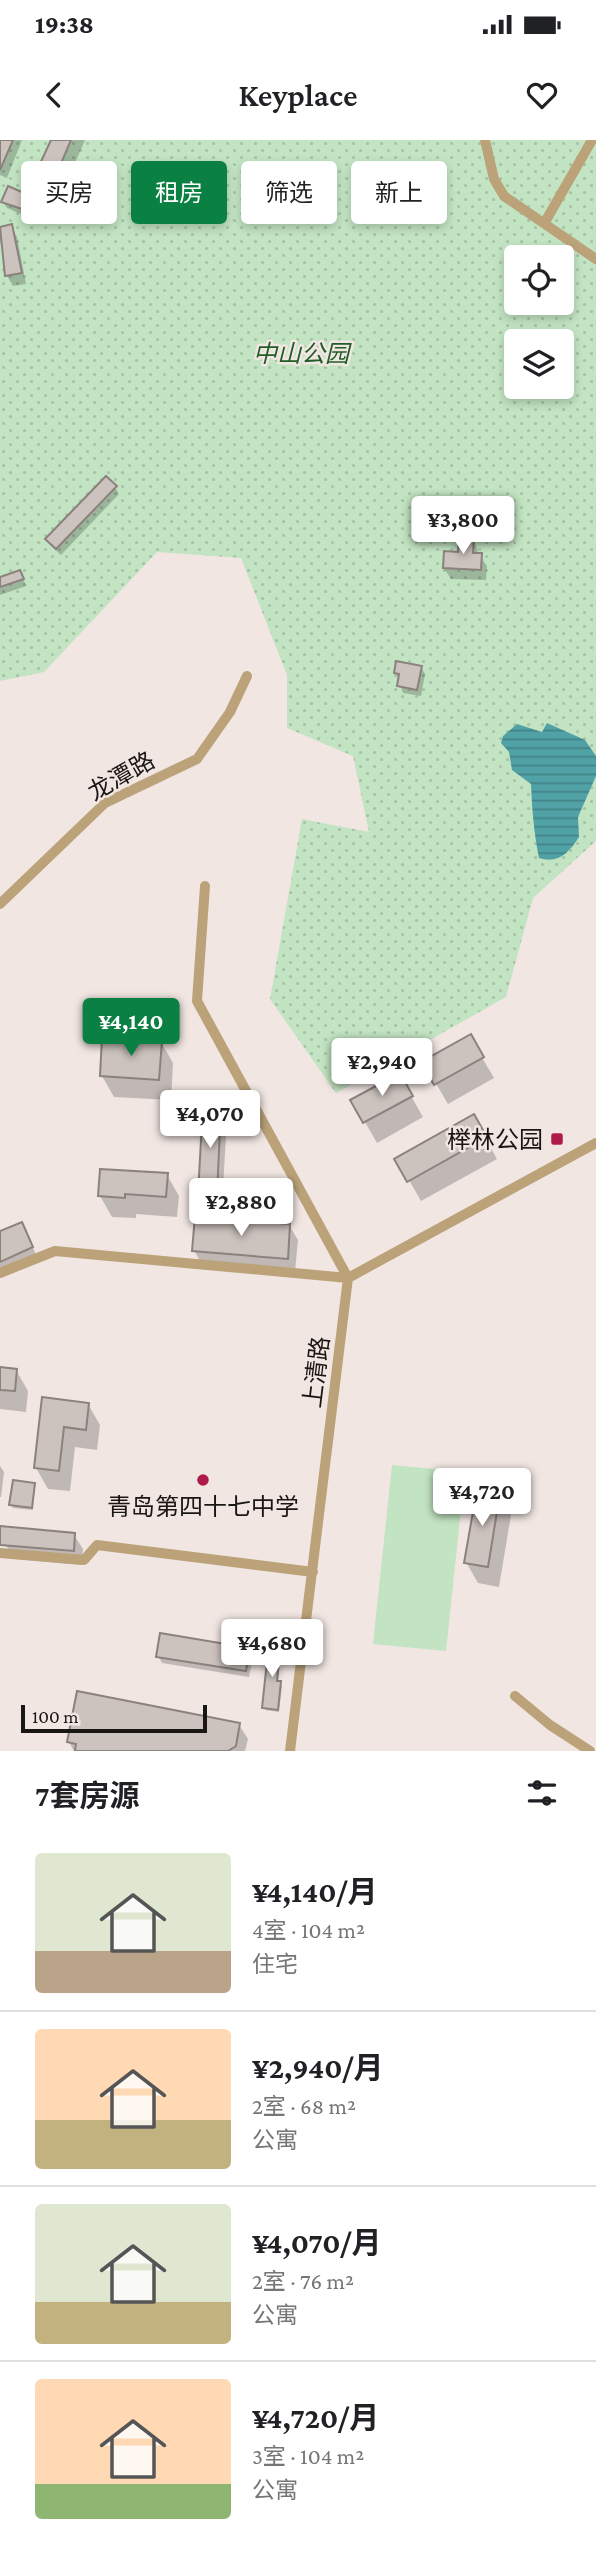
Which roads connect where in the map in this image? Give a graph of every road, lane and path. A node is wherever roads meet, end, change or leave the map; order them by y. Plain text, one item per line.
1 (485, 140) edge
2 (592, 140) edge
3 (545, 222) junction
4 (596, 259) edge
5 (247, 676) dead end
6 (205, 886) dead end
7 (0, 904) edge
8 (596, 1143) edge
9 (0, 1273) edge
10 (348, 1278) junction
11 (0, 1553) edge
12 (313, 1572) junction
13 (515, 1696) dead end
14 (290, 1751) edge
15 (590, 1751) edge

1 - 3 street
2 - 3 street
3 - 4 street
5 - 7 street, 龙潭路
6 - 10 street
8 - 10 street
9 - 10 street
10 - 12 street, 上清路
11 - 12 street
12 - 14 street, 上清路
13 - 15 street

